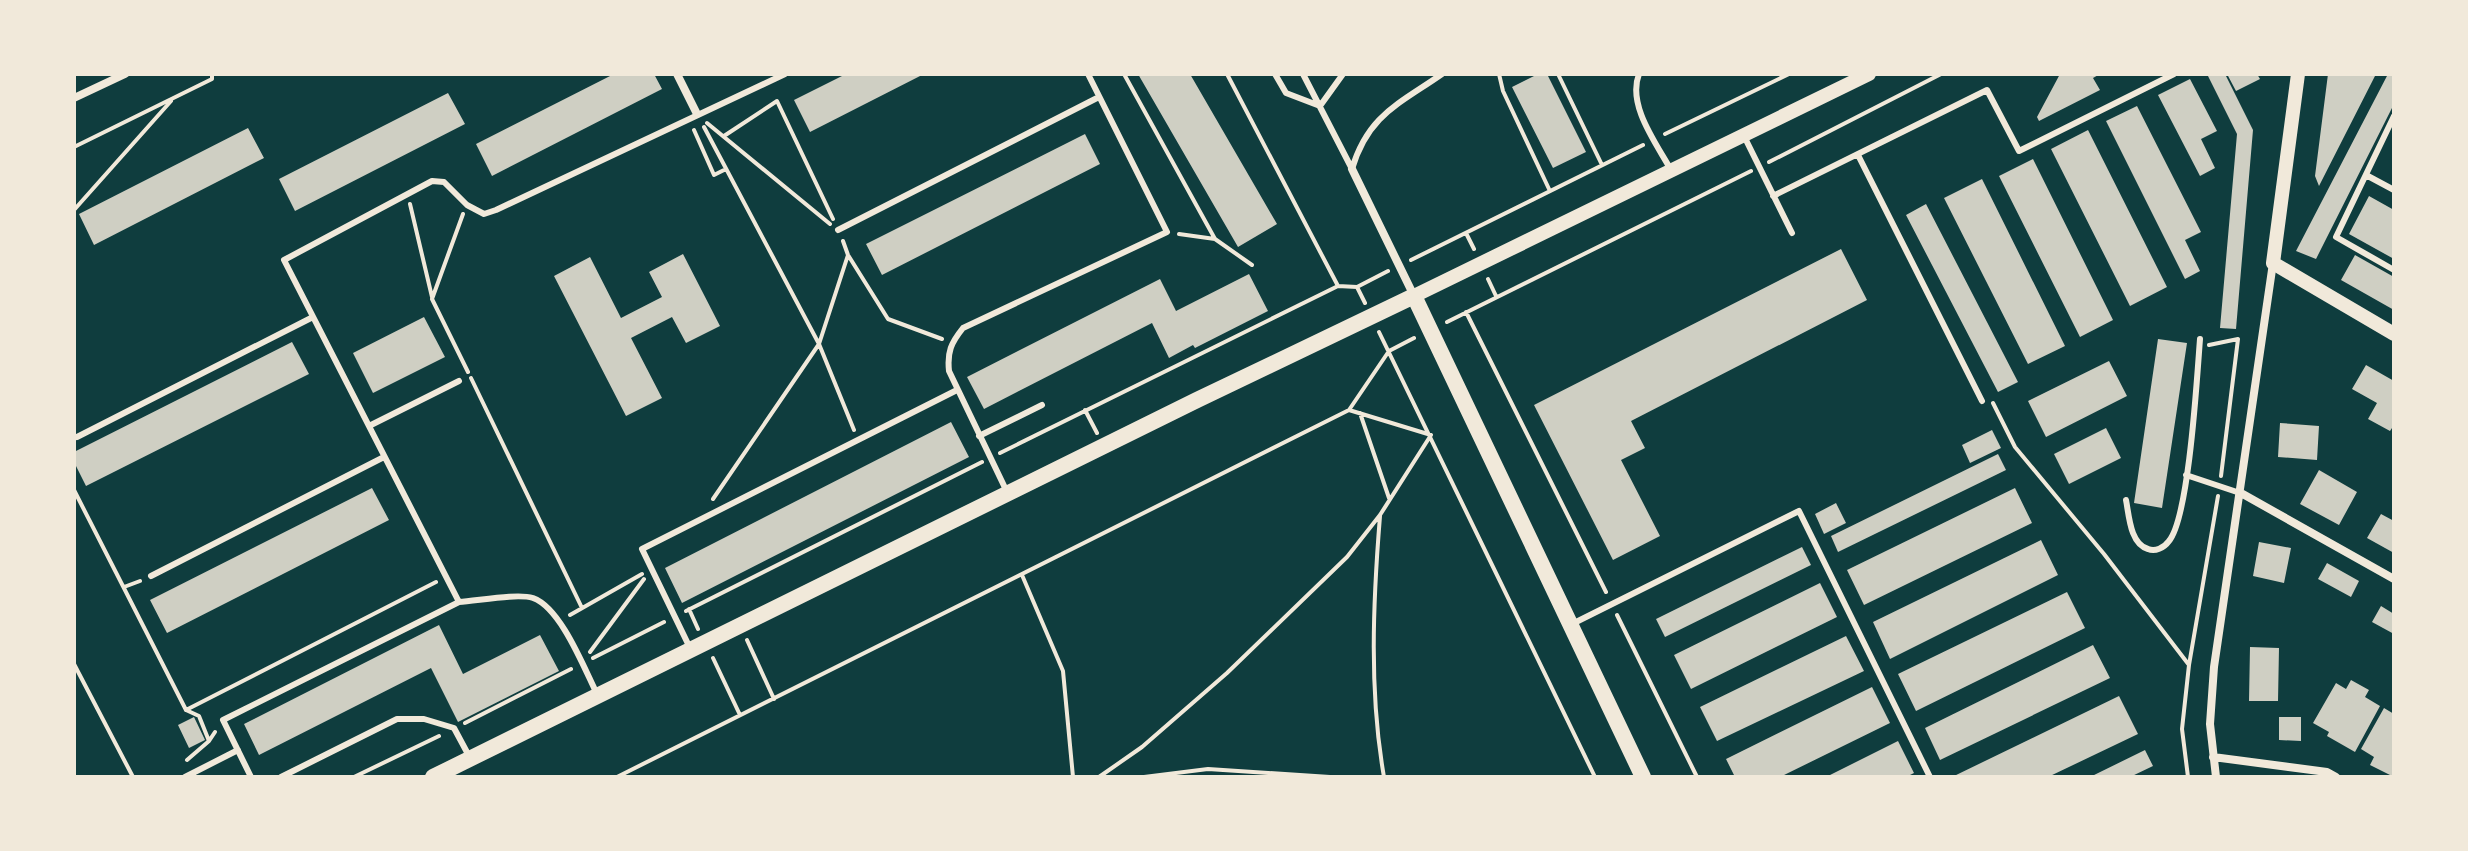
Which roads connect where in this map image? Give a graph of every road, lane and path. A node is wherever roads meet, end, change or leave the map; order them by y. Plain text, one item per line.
1 (125, 74) edge
2 (212, 74) edge
3 (677, 74) edge
4 (785, 74) edge
5 (1088, 74) edge
6 (1124, 74) edge
7 (1227, 74) edge
8 (1275, 74) edge
9 (1303, 74) edge
10 (1343, 74) edge
11 (1442, 74) edge
12 (1499, 74) edge
13 (1558, 74) edge
14 (1639, 74) edge
15 (1789, 74) edge
16 (1869, 74) edge
17 (1941, 74) edge
18 (2174, 74) edge
19 (2298, 74) edge
20 (1099, 97) junction
21 (74, 98) edge
22 (172, 99) junction
23 (777, 101) dead end
24 (1320, 106) junction
25 (693, 116) junction
26 (2394, 116) edge
27 (724, 136) junction
28 (1744, 136) junction
29 (1655, 139) junction
30 (74, 147) edge
31 (1858, 155) junction
32 (1602, 165) junction
33 (1759, 167) junction
34 (726, 168) junction
35 (1352, 169) junction
36 (1672, 172) junction
37 (2366, 175) junction
38 (1549, 190) junction
39 (2394, 190) edge
40 (408, 195) junction
41 (1773, 196) junction
42 (467, 205) junction
43 (74, 210) edge
44 (838, 230) joint
45 (1167, 232) junction
46 (1466, 233) dead end
47 (1792, 233) dead end
48 (1215, 239) junction
49 (848, 255) dead end
50 (2273, 263) junction
51 (1252, 265) dead end
52 (2394, 270) edge
53 (1414, 296) junction
54 (432, 299) junction
55 (313, 317) junction
56 (2394, 334) edge
57 (2200, 339) dead end
58 (2217, 343) dead end
59 (819, 344) junction
60 (470, 376) junction
61 (459, 381) joint
62 (957, 390) junction
63 (1982, 401) dead end
64 (1042, 405) dead end
65 (1085, 410) junction
66 (1349, 410) junction
67 (1360, 413) junction
68 (369, 426) junction
69 (1431, 435) junction
70 (979, 436) junction
71 (77, 437) dead end
72 (858, 440) junction
73 (1104, 446) junction
74 (2015, 447) dead end
75 (384, 457) junction
76 (990, 458) junction
77 (2186, 475) junction
78 (2219, 486) junction
79 (74, 490) edge
80 (1008, 493) junction
81 (2241, 493) junction
82 (1390, 499) junction
83 (2126, 500) dead end
84 (1380, 515) junction
85 (699, 520) junction
86 (651, 569) junction
87 (1022, 575) junction
88 (151, 576) dead end
89 (446, 577) junction
90 (2394, 579) edge
91 (459, 602) junction
92 (1612, 604) junction
93 (582, 608) junction
94 (675, 617) junction
95 (559, 621) junction
96 (742, 626) junction
97 (1569, 626) junction
98 (699, 648) junction
99 (74, 664) edge
100 (582, 664) junction
101 (2189, 665) junction
102 (598, 696) junction
103 (774, 699) junction
104 (186, 710) junction
105 (740, 715) junction
106 (223, 720) junction
107 (454, 728) junction
108 (238, 750) junction
109 (2213, 757) junction
110 (470, 758) junction
111 (629, 771) junction
112 (133, 777) edge
113 (185, 777) edge
114 (251, 777) edge
115 (281, 777) edge
116 (354, 777) edge
117 (433, 777) edge
118 (617, 777) edge
119 (633, 777) edge
120 (1073, 777) edge
121 (1099, 777) edge
122 (1144, 777) edge
123 (1330, 777) edge
124 (1384, 777) edge
125 (1595, 777) edge
126 (1643, 777) edge
127 (1697, 777) edge
128 (1930, 777) edge
129 (2188, 777) edge
130 (2216, 777) edge
131 (2336, 777) edge

1 - 21 street
2 - 22 path
3 - 25 street
4 - 25 lane
5 - 20 lane
6 - 48 path
7 - 65 path
8 - 24 lane
9 - 24 lane
10 - 24 lane
11 - 35 lane
12 - 38 path
13 - 32 path
14 - 29 lane
15 - 29 path
16 - 28 street
17 - 33 path
18 - 31 lane
19 - 50 street
20 - 44 lane
20 - 45 lane
22 - 30 path
22 - 43 path
23 - 27 path
24 - 35 lane
25 - 27 path
25 - 34 path
25 - 34 path
25 - 42 lane
26 - 37 lane
27 - 44 path
28 - 33 lane
28 - 36 street
29 - 32 path
29 - 36 lane
31 - 41 lane
31 - 63 lane
32 - 38 path
33 - 41 lane
33 - 92 path
34 - 59 path
35 - 53 street
36 - 53 street
37 - 39 lane
37 - 52 lane
38 - 46 path
40 - 42 lane
40 - 54 path
40 - 55 lane
41 - 47 lane
42 - 54 path
45 - 48 path
45 - 62 lane
48 - 51 path
49 - 59 path
50 - 56 street
50 - 81 street
53 - 73 main road
53 - 97 main road
54 - 60 path
55 - 68 lane
55 - 71 lane
57 - 77 lane
58 - 78 path
59 - 72 path
59 - 85 path
60 - 61 path
60 - 93 path
61 - 68 lane
62 - 70 lane
62 - 72 lane
64 - 70 lane
65 - 73 path
65 - 76 path
66 - 67 path
66 - 69 path
66 - 87 path
67 - 69 path
67 - 82 path
68 - 75 lane
69 - 82 path
69 - 125 path
70 - 76 lane
72 - 85 lane
73 - 80 main road
74 - 101 path
75 - 88 lane
75 - 89 lane
76 - 80 lane
76 - 94 path
77 - 78 lane
77 - 83 lane
78 - 81 lane
78 - 101 path
79 - 104 path
80 - 96 main road
81 - 90 street
81 - 109 street
82 - 84 path
84 - 121 path
84 - 124 path
85 - 86 lane
86 - 93 path
86 - 94 lane
86 - 100 path
87 - 103 path
87 - 120 path
89 - 91 lane
89 - 104 path
91 - 95 lane
91 - 106 lane
92 - 97 lane
92 - 127 path
92 - 128 lane
93 - 95 path
94 - 98 lane
94 - 100 path
95 - 100 lane
96 - 98 main road
96 - 103 path
97 - 126 main road
98 - 102 main road
98 - 105 path
99 - 112 path
100 - 102 lane
100 - 107 path
101 - 129 path
102 - 110 main road
103 - 105 path
104 - 106 path
105 - 111 path
106 - 108 lane
107 - 110 lane
107 - 115 lane
107 - 116 path
108 - 113 lane
108 - 114 lane
109 - 130 street
109 - 131 street
110 - 117 main road
111 - 118 path
111 - 119 path
122 - 123 path

